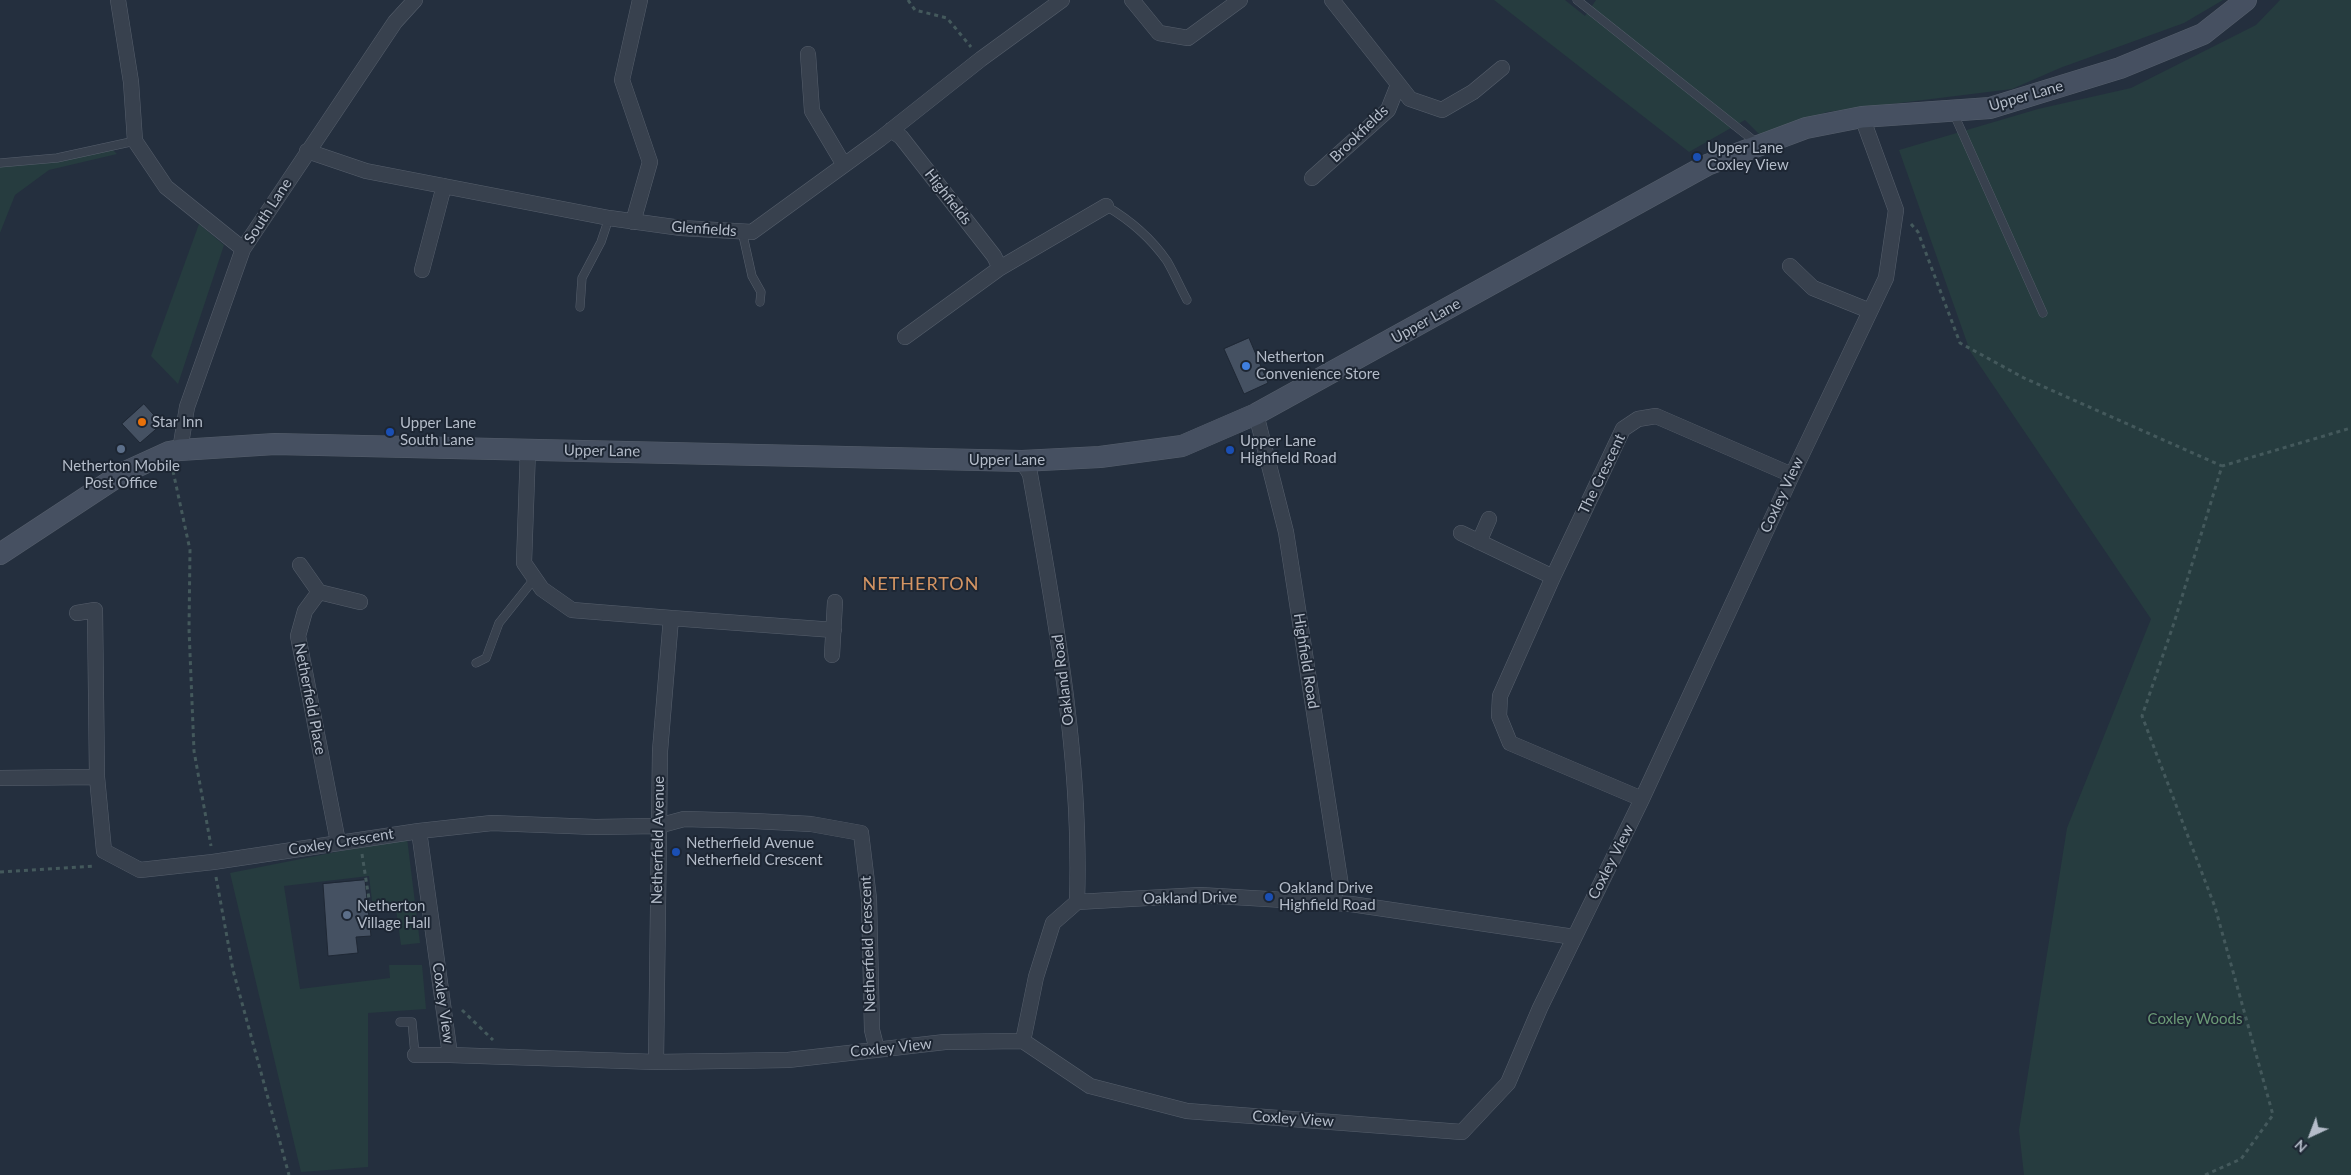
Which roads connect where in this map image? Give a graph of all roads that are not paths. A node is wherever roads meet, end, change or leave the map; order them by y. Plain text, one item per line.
1 (118, 0) edge
2 (415, 0) edge
3 (640, 0) edge
4 (1062, 0) edge
5 (1132, 0) edge
6 (1240, 0) edge
7 (1332, 0) edge
8 (2246, 0) edge
9 (1581, 1) edge
10 (808, 54) dead end
11 (1502, 68) dead end
12 (1398, 85) junction
13 (1952, 110) junction
14 (1862, 117) junction
15 (891, 130) junction
16 (135, 141) junction
17 (1760, 145) junction
18 (307, 151) junction
19 (0, 162) edge
20 (844, 165) junction
21 (1312, 178) dead end
22 (444, 186) junction
23 (1106, 206) joint
24 (609, 218) junction
25 (632, 222) junction
26 (742, 231) junction
27 (243, 249) junction
28 (1790, 266) dead end
29 (1000, 268) junction
30 (422, 270) dead end
31 (1187, 300) dead end
32 (760, 302) dead end
33 (580, 307) dead end
34 (1870, 312) junction
35 (2043, 313) dead end
36 (905, 337) dead end
37 (1256, 414) junction
38 (528, 449) junction
39 (175, 451) junction
40 (1022, 462) junction
41 (1792, 475) junction
42 (1488, 519) dead end
43 (1461, 533) dead end
44 (1478, 542) junction
45 (0, 554) edge
46 (300, 565) dead end
47 (1553, 577) junction
48 (535, 578) junction
49 (319, 592) junction
50 (360, 602) dead end
51 (835, 602) dead end
52 (77, 614) dead end
53 (671, 618) junction
54 (834, 630) junction
55 (832, 655) dead end
56 (476, 663) dead end
57 (97, 777) junction
58 (0, 778) edge
59 (1642, 799) junction
60 (658, 826) junction
61 (419, 831) junction
62 (338, 842) junction
63 (1077, 902) junction
64 (1324, 902) junction
65 (1574, 937) junction
66 (400, 1022) dead end
67 (1023, 1041) junction
68 (877, 1050) junction
69 (415, 1055) joint
70 (450, 1055) junction
71 (656, 1062) junction

1 - 16 street
2 - 18 street, South Lane
3 - 25 street
4 - 15 street, Glenfields
5 - 6 street
7 - 12 street
8 - 13 main road, Upper Lane
9 - 17 lane
10 - 20 street
11 - 12 street
12 - 21 street, Brookfields
13 - 14 main road, Upper Lane
13 - 35 lane
14 - 17 main road, Upper Lane
14 - 34 street, Coxley View
15 - 20 street, Glenfields
15 - 29 street, Highfields
16 - 19 lane
16 - 27 street
17 - 37 main road, Upper Lane
18 - 22 street, Glenfields
18 - 27 street, South Lane
20 - 26 street, Glenfields
22 - 24 street, Glenfields
22 - 30 street
23 - 29 street
23 - 31 lane
24 - 25 street, Glenfields
24 - 33 lane
25 - 26 street, Glenfields
26 - 32 lane
27 - 39 street, South Lane
28 - 34 street
29 - 36 street
34 - 41 street, Coxley View
37 - 40 main road, Upper Lane
37 - 64 street, Highfield Road
38 - 39 main road, Upper Lane
38 - 40 main road, Upper Lane
38 - 48 street
39 - 45 main road
40 - 63 street, Oakland Road
41 - 47 street, The Crescent
41 - 59 street, Coxley View
42 - 44 street
43 - 44 street
44 - 47 street
46 - 49 street
47 - 59 street, The Crescent
48 - 53 street
48 - 56 lane
49 - 50 street
49 - 62 street, Netherfield Place
51 - 54 street
52 - 57 street, Coxley Crescent
53 - 54 street
53 - 60 street, Netherfield Avenue
54 - 55 street
57 - 58 street
57 - 62 street, Coxley Crescent
59 - 65 street, Coxley View
60 - 61 street, Coxley Crescent
60 - 68 street, Netherfield Crescent
60 - 71 street, Netherfield Avenue
61 - 62 street, Coxley Crescent
61 - 70 street, Coxley View
63 - 64 street, Oakland Drive
63 - 67 street
64 - 65 street, Oakland Drive
65 - 67 street, Coxley View
66 - 69 lane
67 - 68 street, Coxley View
68 - 71 street, Coxley View
69 - 70 street
70 - 71 street, Coxley View

